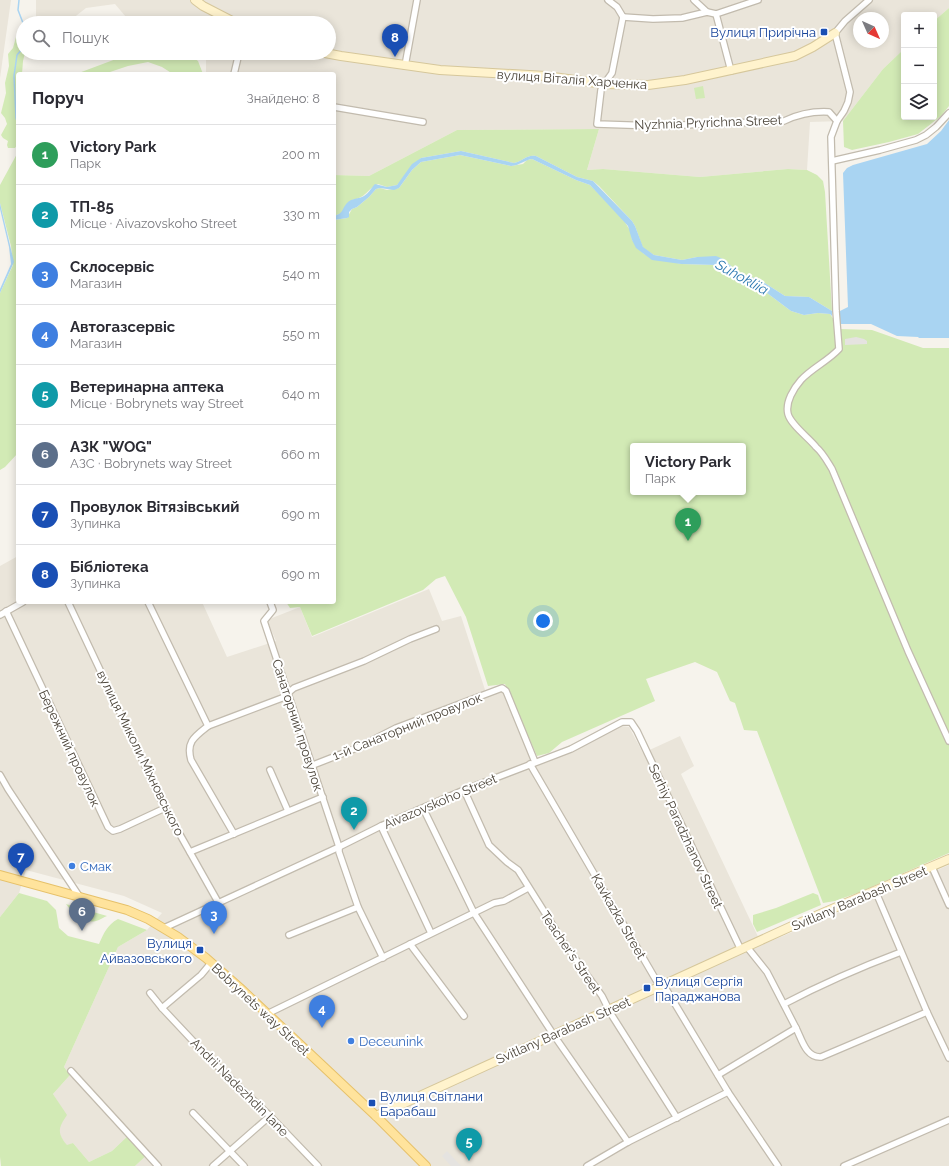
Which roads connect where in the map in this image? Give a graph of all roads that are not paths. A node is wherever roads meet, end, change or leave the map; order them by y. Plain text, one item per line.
1 (195, 0) edge
2 (417, 0) edge
3 (608, 0) edge
4 (694, 0) edge
5 (758, 0) edge
6 (869, 0) edge
7 (707, 12) junction
8 (716, 14) junction
9 (222, 16) edge
10 (622, 17) junction
11 (835, 33) junction
12 (336, 55) edge
13 (237, 60) edge
14 (405, 66) junction
15 (731, 71) junction
16 (234, 72) edge
17 (604, 84) junction
18 (336, 107) edge
19 (949, 112) edge
20 (837, 121) junction
21 (423, 122) dead end
22 (832, 161) junction
23 (19, 604) edge
24 (69, 604) edge
25 (149, 604) edge
26 (271, 604) edge
27 (6, 611) junction
28 (0, 615) edge
29 (436, 629) dead end
30 (502, 688) joint
31 (288, 694) junction
32 (631, 722) joint
33 (208, 726) junction
34 (949, 741) edge
35 (532, 763) junction
36 (313, 764) junction
37 (270, 770) dead end
38 (0, 775) edge
39 (464, 790) junction
40 (323, 797) junction
41 (165, 808) junction
42 (423, 808) junction
43 (288, 811) junction
44 (381, 826) junction
45 (234, 834) junction
46 (339, 847) junction
47 (190, 852) junction
48 (949, 859) edge
49 (932, 867) junction
50 (0, 875) edge
51 (528, 888) junction
52 (875, 890) junction
53 (79, 896) junction
54 (218, 902) junction
55 (949, 905) edge
56 (358, 907) junction
57 (474, 913) junction
58 (164, 928) junction
59 (431, 933) junction
60 (289, 935) dead end
61 (410, 944) junction
62 (744, 948) junction
63 (901, 952) junction
64 (383, 958) junction
65 (211, 963) junction
66 (662, 986) junction
67 (150, 993) dead end
68 (784, 1004) junction
69 (162, 1008) junction
70 (609, 1010) junction
71 (927, 1012) junction
72 (267, 1014) junction
73 (464, 1016) dead end
74 (796, 1028) junction
75 (553, 1034) junction
76 (949, 1058) edge
77 (71, 1072) dead end
78 (718, 1075) junction
79 (728, 1092) junction
80 (193, 1113) dead end
81 (270, 1116) junction
82 (376, 1116) junction
83 (678, 1118) junction
84 (949, 1120) edge
85 (628, 1142) junction
86 (230, 1150) junction
87 (158, 1166) edge
88 (213, 1166) edge
89 (244, 1166) edge
90 (318, 1166) edge
91 (426, 1166) edge
92 (586, 1166) edge
93 (778, 1166) edge
94 (844, 1166) edge

1 - 9 street
2 - 14 street
3 - 10 street
4 - 7 street
5 - 8 street
6 - 11 street, вулиця Віталія Харченка
7 - 8 street
7 - 10 street
8 - 15 street
10 - 17 street
11 - 15 street, вулиця Віталія Харченка
11 - 20 street
12 - 14 street, вулиця Віталія Харченка
13 - 16 street
14 - 17 street, вулиця Віталія Харченка
15 - 17 street, вулиця Віталія Харченка
17 - 20 street, Nyzhnia Pryrichna Street
18 - 21 street
19 - 22 street
20 - 22 street
22 - 34 street
23 - 27 street
24 - 41 street, вулиця Миколи Міхновського
25 - 33 street
26 - 31 street, Санаторний провулок
27 - 28 street
27 - 41 street, Бережний провулок
29 - 31 street
30 - 35 street, Kavkazka Street
30 - 36 street, 1-й Санаторний провулок
31 - 33 street
31 - 36 street, Санаторний провулок
32 - 35 street, Aivazovskoho Street
32 - 62 street, Serhiy Paradzhanov Street
33 - 45 street
35 - 39 street, Aivazovskoho Street
35 - 66 street, Kavkazka Street
36 - 40 street, Санаторний провулок
37 - 43 street
38 - 53 street
39 - 42 street, Aivazovskoho Street
39 - 51 street, Teacher's Street
40 - 43 street, Санаторний провулок
40 - 46 street, Санаторний провулок
41 - 47 street, вулиця Миколи Міхновського
42 - 44 street, Aivazovskoho Street
42 - 57 street
43 - 45 street, Санаторний провулок
44 - 46 street, Aivazovskoho Street
44 - 59 street
45 - 47 street, Санаторний провулок
46 - 54 street, Aivazovskoho Street
46 - 56 street, Санаторний провулок
47 - 54 street, вулиця Миколи Міхновського
48 - 49 street, Svitlany Barabash Street
49 - 52 street, Svitlany Barabash Street
49 - 55 street
50 - 53 main road, Bobrynets way Street
51 - 57 street
51 - 70 street, Teacher's Street
52 - 62 street, Svitlany Barabash Street
52 - 63 street
53 - 58 main road, Bobrynets way Street
54 - 58 street, Aivazovskoho Street
56 - 60 street
56 - 64 street, Санаторний провулок
57 - 59 street
57 - 75 street
58 - 65 main road, Bobrynets way Street
59 - 61 street
61 - 64 street
61 - 73 street
62 - 66 street, Svitlany Barabash Street
62 - 68 street, Serhiy Paradzhanov Street
63 - 68 street
63 - 71 street
64 - 72 street
65 - 69 street
65 - 72 main road, Bobrynets way Street
66 - 70 street, Svitlany Barabash Street
66 - 78 street, Kavkazka Street
67 - 69 street, Andrii Nadezhdin lane
68 - 74 street, Serhiy Paradzhanov Street
69 - 81 street, Andrii Nadezhdin lane
70 - 75 street, Svitlany Barabash Street
70 - 83 street, Teacher's Street
71 - 74 street, Serhiy Paradzhanov Street
71 - 76 street
72 - 82 main road, Bobrynets way Street
74 - 78 street
75 - 82 street, Svitlany Barabash Street
75 - 85 street
77 - 87 street
78 - 79 street, Kavkazka Street
79 - 83 street
79 - 93 street, Kavkazka Street
80 - 86 street
81 - 86 street
81 - 90 street, Andrii Nadezhdin lane
82 - 91 main road, Bobrynets way Street
83 - 85 street
84 - 94 street
85 - 92 street
86 - 88 street
86 - 89 street

